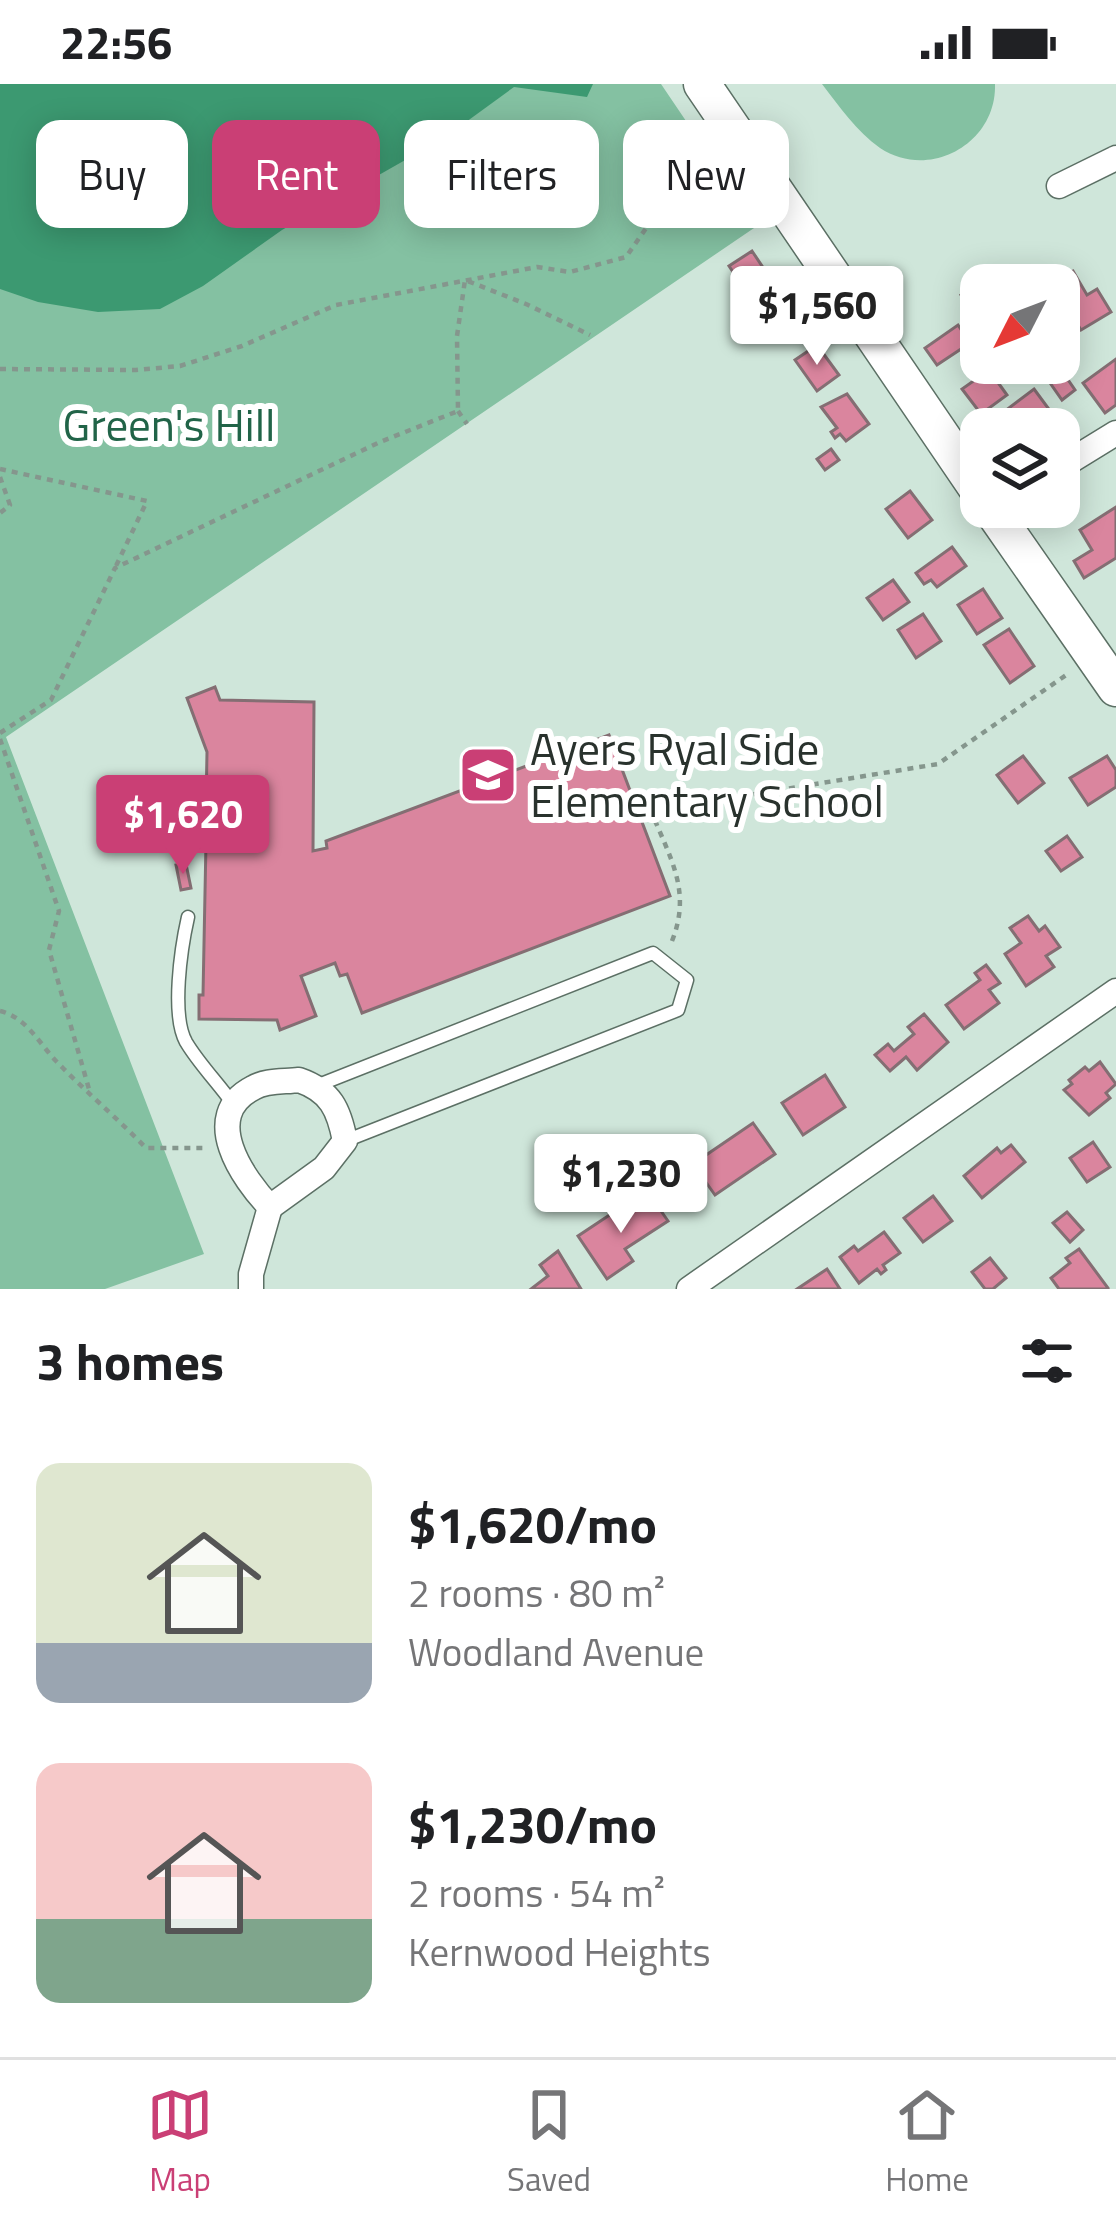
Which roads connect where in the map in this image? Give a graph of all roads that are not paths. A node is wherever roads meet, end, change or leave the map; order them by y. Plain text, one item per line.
1 (702, 84) edge
2 (1116, 158) edge
3 (1059, 186) dead end
4 (1116, 433) edge
5 (1080, 455) edge
6 (960, 460) edge
7 (1007, 528) edge
8 (1114, 680) edge
9 (188, 917) dead end
10 (1116, 991) edge
11 (316, 1086) junction
12 (234, 1106) junction
13 (345, 1141) junction
14 (270, 1207) junction
15 (251, 1289) edge
16 (689, 1289) edge

1 - 6 main road
2 - 3 street
4 - 5 street
7 - 8 main road
9 - 12 lane
10 - 16 street
11 - 12 street
11 - 13 street
11 - 13 lane
12 - 14 street
13 - 14 street
14 - 15 street

